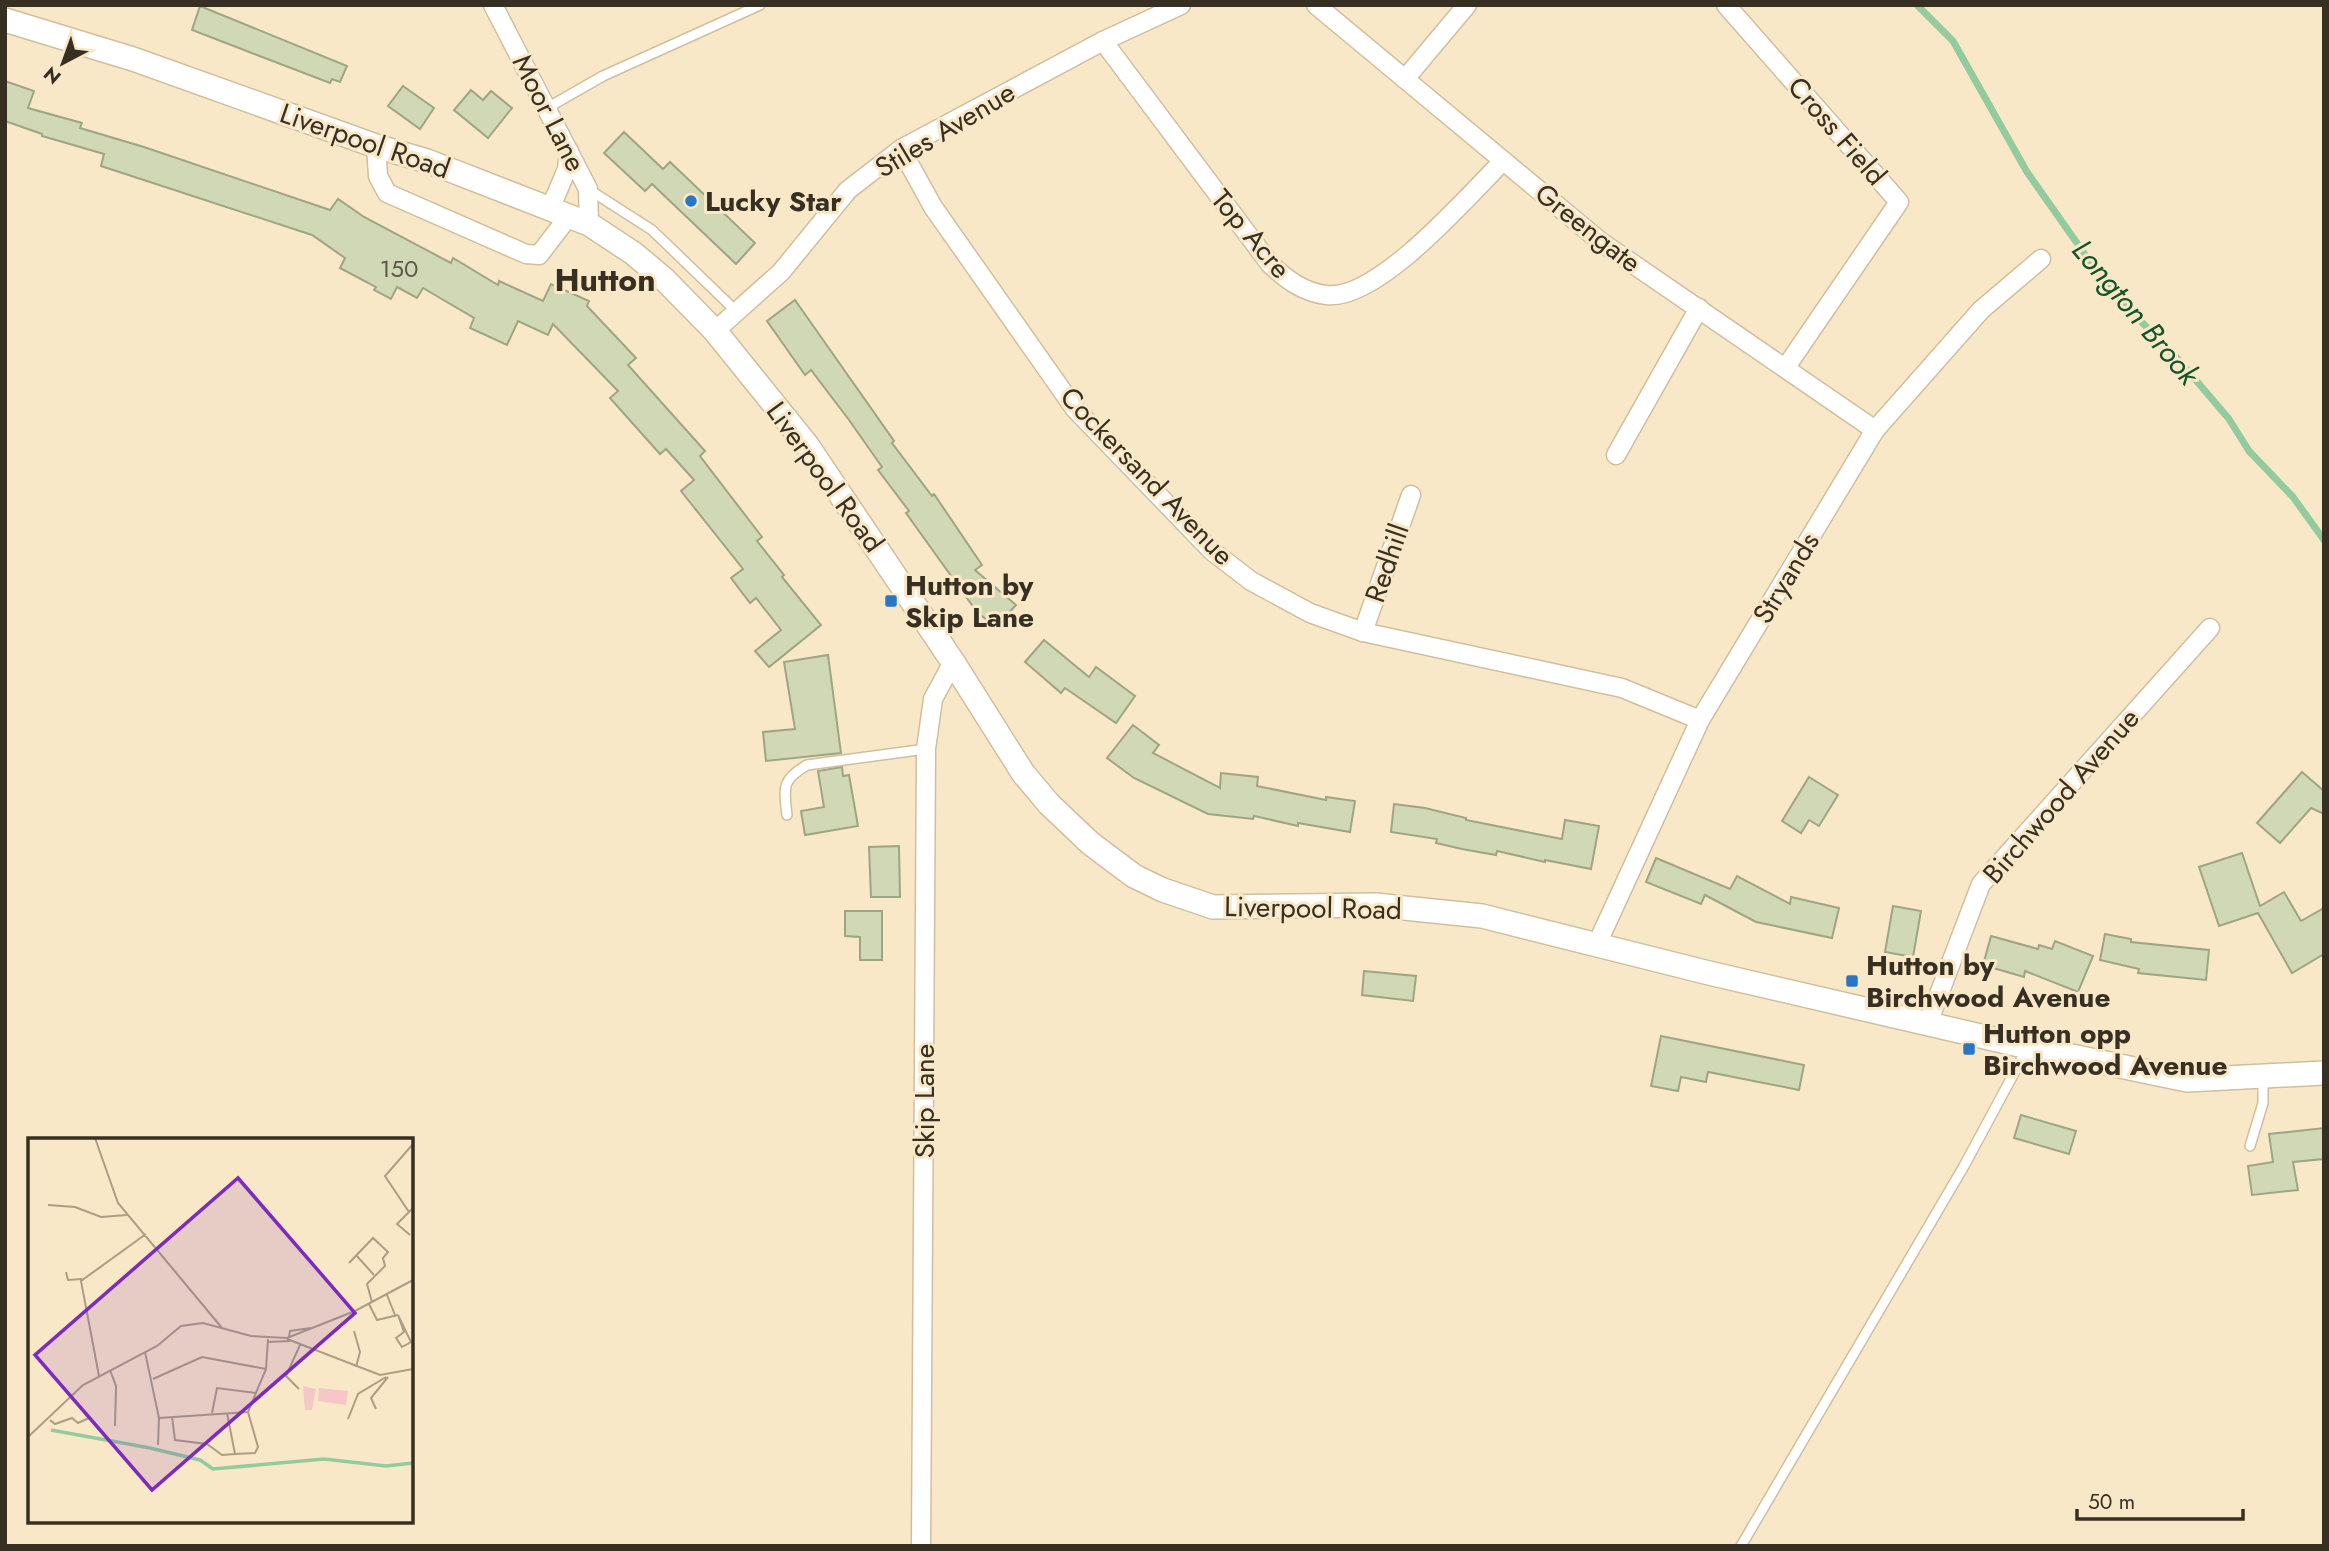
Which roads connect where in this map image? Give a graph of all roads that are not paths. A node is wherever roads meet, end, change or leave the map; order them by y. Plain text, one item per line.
1 (493, 5) edge
2 (760, 5) edge
3 (1181, 5) edge
4 (1316, 5) edge
5 (1467, 5) edge
6 (1726, 5) edge
7 (5, 20) edge
8 (1102, 41) junction
9 (1405, 79) junction
10 (547, 108) junction
11 (376, 146) junction
12 (901, 149) junction
13 (569, 151) junction
14 (1503, 161) junction
15 (588, 189) junction
16 (569, 217) junction
17 (2041, 259) dead end
18 (1699, 308) junction
19 (737, 312) junction
20 (715, 331) junction
21 (1786, 367) junction
22 (1875, 430) junction
23 (1616, 455) dead end
24 (1411, 495) dead end
25 (2210, 628) dead end
26 (1363, 632) junction
27 (953, 662) junction
28 (1700, 720) junction
29 (926, 749) junction
30 (787, 815) dead end
31 (1597, 944) junction
32 (1928, 1023) junction
33 (2028, 1047) junction
34 (2324, 1073) edge
35 (2263, 1077) junction
36 (2250, 1146) dead end
37 (921, 1546) edge
38 (1741, 1546) edge

1 - 10 street, Moor Lane
2 - 10 lane
3 - 8 street, Stiles Avenue
4 - 9 street, Greengate
5 - 9 street
6 - 21 street, Cross Field
7 - 11 street, Liverpool Road
8 - 12 street, Stiles Avenue
8 - 14 street, Top Acre
9 - 14 street, Greengate
10 - 13 street, Moor Lane
11 - 16 street, Liverpool Road
11 - 16 street
12 - 19 street, Stiles Avenue
12 - 26 street, Cockersand Avenue
13 - 15 street, Moor Lane
13 - 16 street
14 - 18 street, Greengate
15 - 16 street, Moor Lane
15 - 19 lane
16 - 20 street, Liverpool Road
17 - 22 street, Stryands
18 - 21 street, Greengate
18 - 23 street
19 - 20 street, Stiles Avenue
20 - 27 street, Liverpool Road
21 - 22 street, Greengate
22 - 28 street, Stryands
24 - 26 street, Redhill
25 - 32 street, Birchwood Avenue
26 - 28 street, Cockersand Avenue
27 - 29 street, Skip Lane
27 - 31 street, Liverpool Road
28 - 31 street, Stryands
29 - 30 lane
29 - 37 street, Skip Lane
31 - 32 street, Liverpool Road
32 - 33 street, Liverpool Road
33 - 35 street, Liverpool Road
33 - 38 lane
34 - 35 street, Liverpool Road
35 - 36 lane

